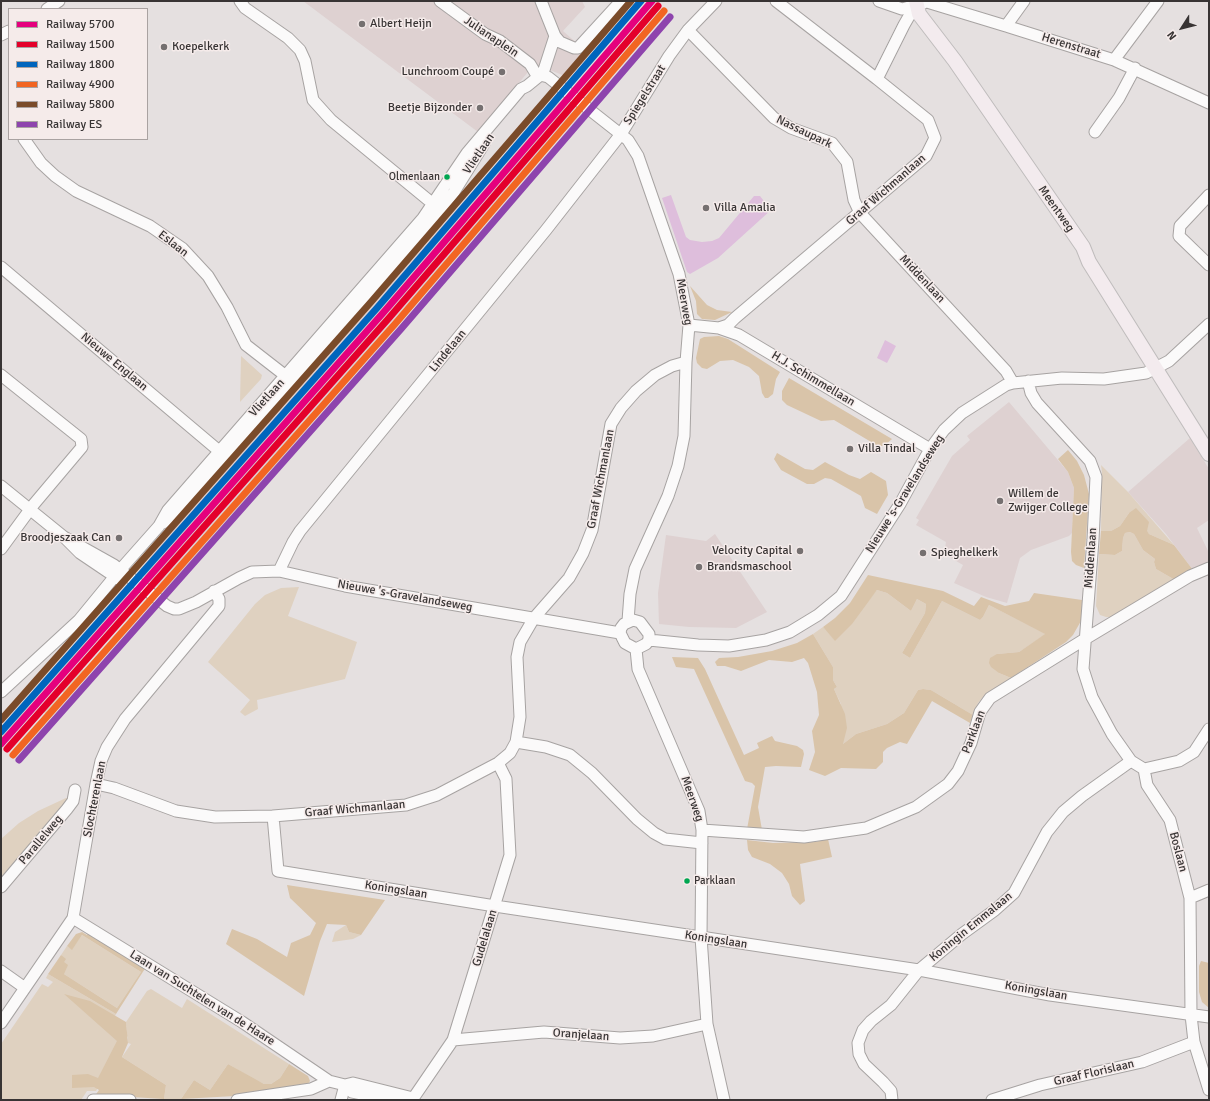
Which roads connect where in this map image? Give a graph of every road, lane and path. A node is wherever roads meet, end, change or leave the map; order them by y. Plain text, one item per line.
1 (59, 1) edge
2 (240, 1) edge
3 (440, 1) edge
4 (541, 1) edge
5 (621, 1) edge
6 (716, 1) edge
7 (776, 1) edge
8 (879, 1) edge
9 (1024, 1) edge
10 (1158, 1) edge
11 (916, 3) edge
12 (48, 8) edge
13 (1006, 26) junction
14 (688, 30) junction
15 (555, 36) junction
16 (566, 45) junction
17 (552, 48) junction
18 (1114, 60) junction
19 (1135, 68) junction
20 (540, 75) junction
21 (877, 79) junction
22 (1209, 103) edge
23 (1095, 132) dead end
24 (622, 134) junction
25 (25, 140) edge
26 (1209, 195) edge
27 (437, 206) junction
28 (860, 213) junction
29 (1209, 265) edge
30 (1, 267) edge
31 (1209, 324) edge
32 (689, 325) junction
33 (719, 328) junction
34 (686, 362) junction
35 (1156, 369) junction
36 (1, 375) edge
37 (289, 379) junction
38 (1028, 381) junction
39 (1013, 382) junction
40 (930, 450) junction
41 (1209, 454) edge
42 (223, 455) junction
43 (1, 486) edge
44 (30, 510) junction
45 (1, 549) edge
46 (1209, 568) edge
47 (279, 571) junction
48 (117, 573) junction
49 (214, 591) junction
50 (534, 618) junction
51 (628, 621) junction
52 (620, 634) junction
53 (1085, 638) junction
54 (649, 640) junction
55 (636, 649) junction
56 (1, 692) edge
57 (1209, 729) edge
58 (516, 742) junction
59 (1131, 762) junction
60 (498, 763) junction
61 (1144, 769) junction
62 (96, 784) junction
63 (75, 790) dead end
64 (273, 816) junction
65 (702, 830) junction
66 (702, 843) junction
67 (1, 887) edge
68 (1209, 890) edge
69 (1190, 898) junction
70 (495, 906) junction
71 (73, 918) junction
72 (702, 938) junction
73 (919, 970) junction
74 (1, 972) edge
75 (25, 988) junction
76 (1191, 1015) junction
77 (1209, 1017) edge
78 (1, 1024) edge
79 (707, 1024) junction
80 (453, 1040) junction
81 (1194, 1042) junction
82 (329, 1081) junction
83 (345, 1085) junction
84 (1209, 1090) edge
85 (412, 1099) edge
86 (93, 1100) edge
87 (130, 1100) edge
88 (237, 1100) edge
89 (341, 1100) edge
90 (390, 1100) edge
91 (724, 1100) edge
92 (892, 1100) edge
93 (992, 1100) edge

1 - 12 street
2 - 27 street
3 - 20 street, Julianaplein
4 - 15 street
5 - 16 street
6 - 14 street
7 - 21 street, Graaf Wichmanlaan
8 - 11 street
9 - 13 street
10 - 18 street
11 - 13 street, Herenstraat
11 - 21 street
11 - 35 main road, Meentweg
13 - 18 street, Herenstraat
14 - 24 street, Spiegelstraat
14 - 28 street, Nassaupark
15 - 16 street
15 - 17 street
16 - 17 street
17 - 20 street
18 - 19 street, Herenstraat
19 - 22 street, Herenstraat
19 - 23 street
20 - 24 street, Meerweg
20 - 27 street, Vlietlaan
21 - 28 street, Graaf Wichmanlaan
24 - 32 street, Meerweg
24 - 47 street, Lindelaan
25 - 37 street, Eslaan
26 - 29 street
27 - 37 street, Vlietlaan
28 - 33 street, Graaf Wichmanlaan
28 - 39 street, Middenlaan
30 - 42 street, Nieuwe Englaan
31 - 35 street, Nieuwe 's-Gravelandseweg
32 - 33 street, H.J. Schimmellaan
32 - 34 street, Meerweg
33 - 40 street, H.J. Schimmellaan
34 - 50 street, Graaf Wichmanlaan
34 - 51 street, Meerweg
35 - 38 street, Nieuwe 's-Gravelandseweg
35 - 41 main road, Meentweg
36 - 44 street
37 - 42 street, Vlietlaan
38 - 39 street, Nieuwe 's-Gravelandseweg
38 - 53 street, Middenlaan
39 - 40 street, Nieuwe 's-Gravelandseweg
40 - 54 street, Nieuwe 's-Gravelandseweg
42 - 48 street, Vlietlaan
43 - 44 street
44 - 45 street
44 - 48 street
46 - 53 street, Parklaan
47 - 49 street, Nieuwe 's-Gravelandseweg
47 - 50 street, Nieuwe 's-Gravelandseweg
48 - 49 street, Nieuwe 's-Gravelandseweg
48 - 56 street, Vlietlaan
49 - 62 street, Slochterenlaan
50 - 52 street, Nieuwe 's-Gravelandseweg
50 - 58 street, Graaf Wichmanlaan
51 - 52 street
51 - 54 street
52 - 55 street
53 - 59 street
53 - 65 street, Parklaan
54 - 55 street
55 - 65 street, Meerweg
57 - 61 street
58 - 60 street, Graaf Wichmanlaan
58 - 66 street
59 - 61 street
59 - 73 street, Koningin Emmalaan
60 - 64 street, Graaf Wichmanlaan
60 - 70 street, Gudelalaan
61 - 69 street, Boslaan
62 - 64 street, Graaf Wichmanlaan
62 - 71 street, Slochterenlaan
63 - 67 street, Parallelweg
64 - 70 street, Koningslaan
65 - 66 street, Meerweg
66 - 72 street, Meerweg
68 - 69 street
69 - 76 street, Boslaan
70 - 72 street, Koningslaan
70 - 80 street, Gudelalaan
71 - 75 street, Slochterenlaan
71 - 82 street, Laan van Suchtelen van de Haare
72 - 73 street, Koningslaan
72 - 79 street, Meerweg
73 - 76 street, Koningslaan
73 - 92 street, Koningin Emmalaan
74 - 75 street
75 - 78 street, Slochterenlaan
76 - 77 street, Koningslaan
76 - 81 street, Boslaan
79 - 80 street, Oranjelaan
79 - 91 street, Meerweg
80 - 85 street, Gudelalaan
81 - 84 street, Boslaan
81 - 93 street, Graaf Florislaan
82 - 83 street
82 - 88 street
83 - 85 street
83 - 89 street
83 - 90 street
86 - 87 street

